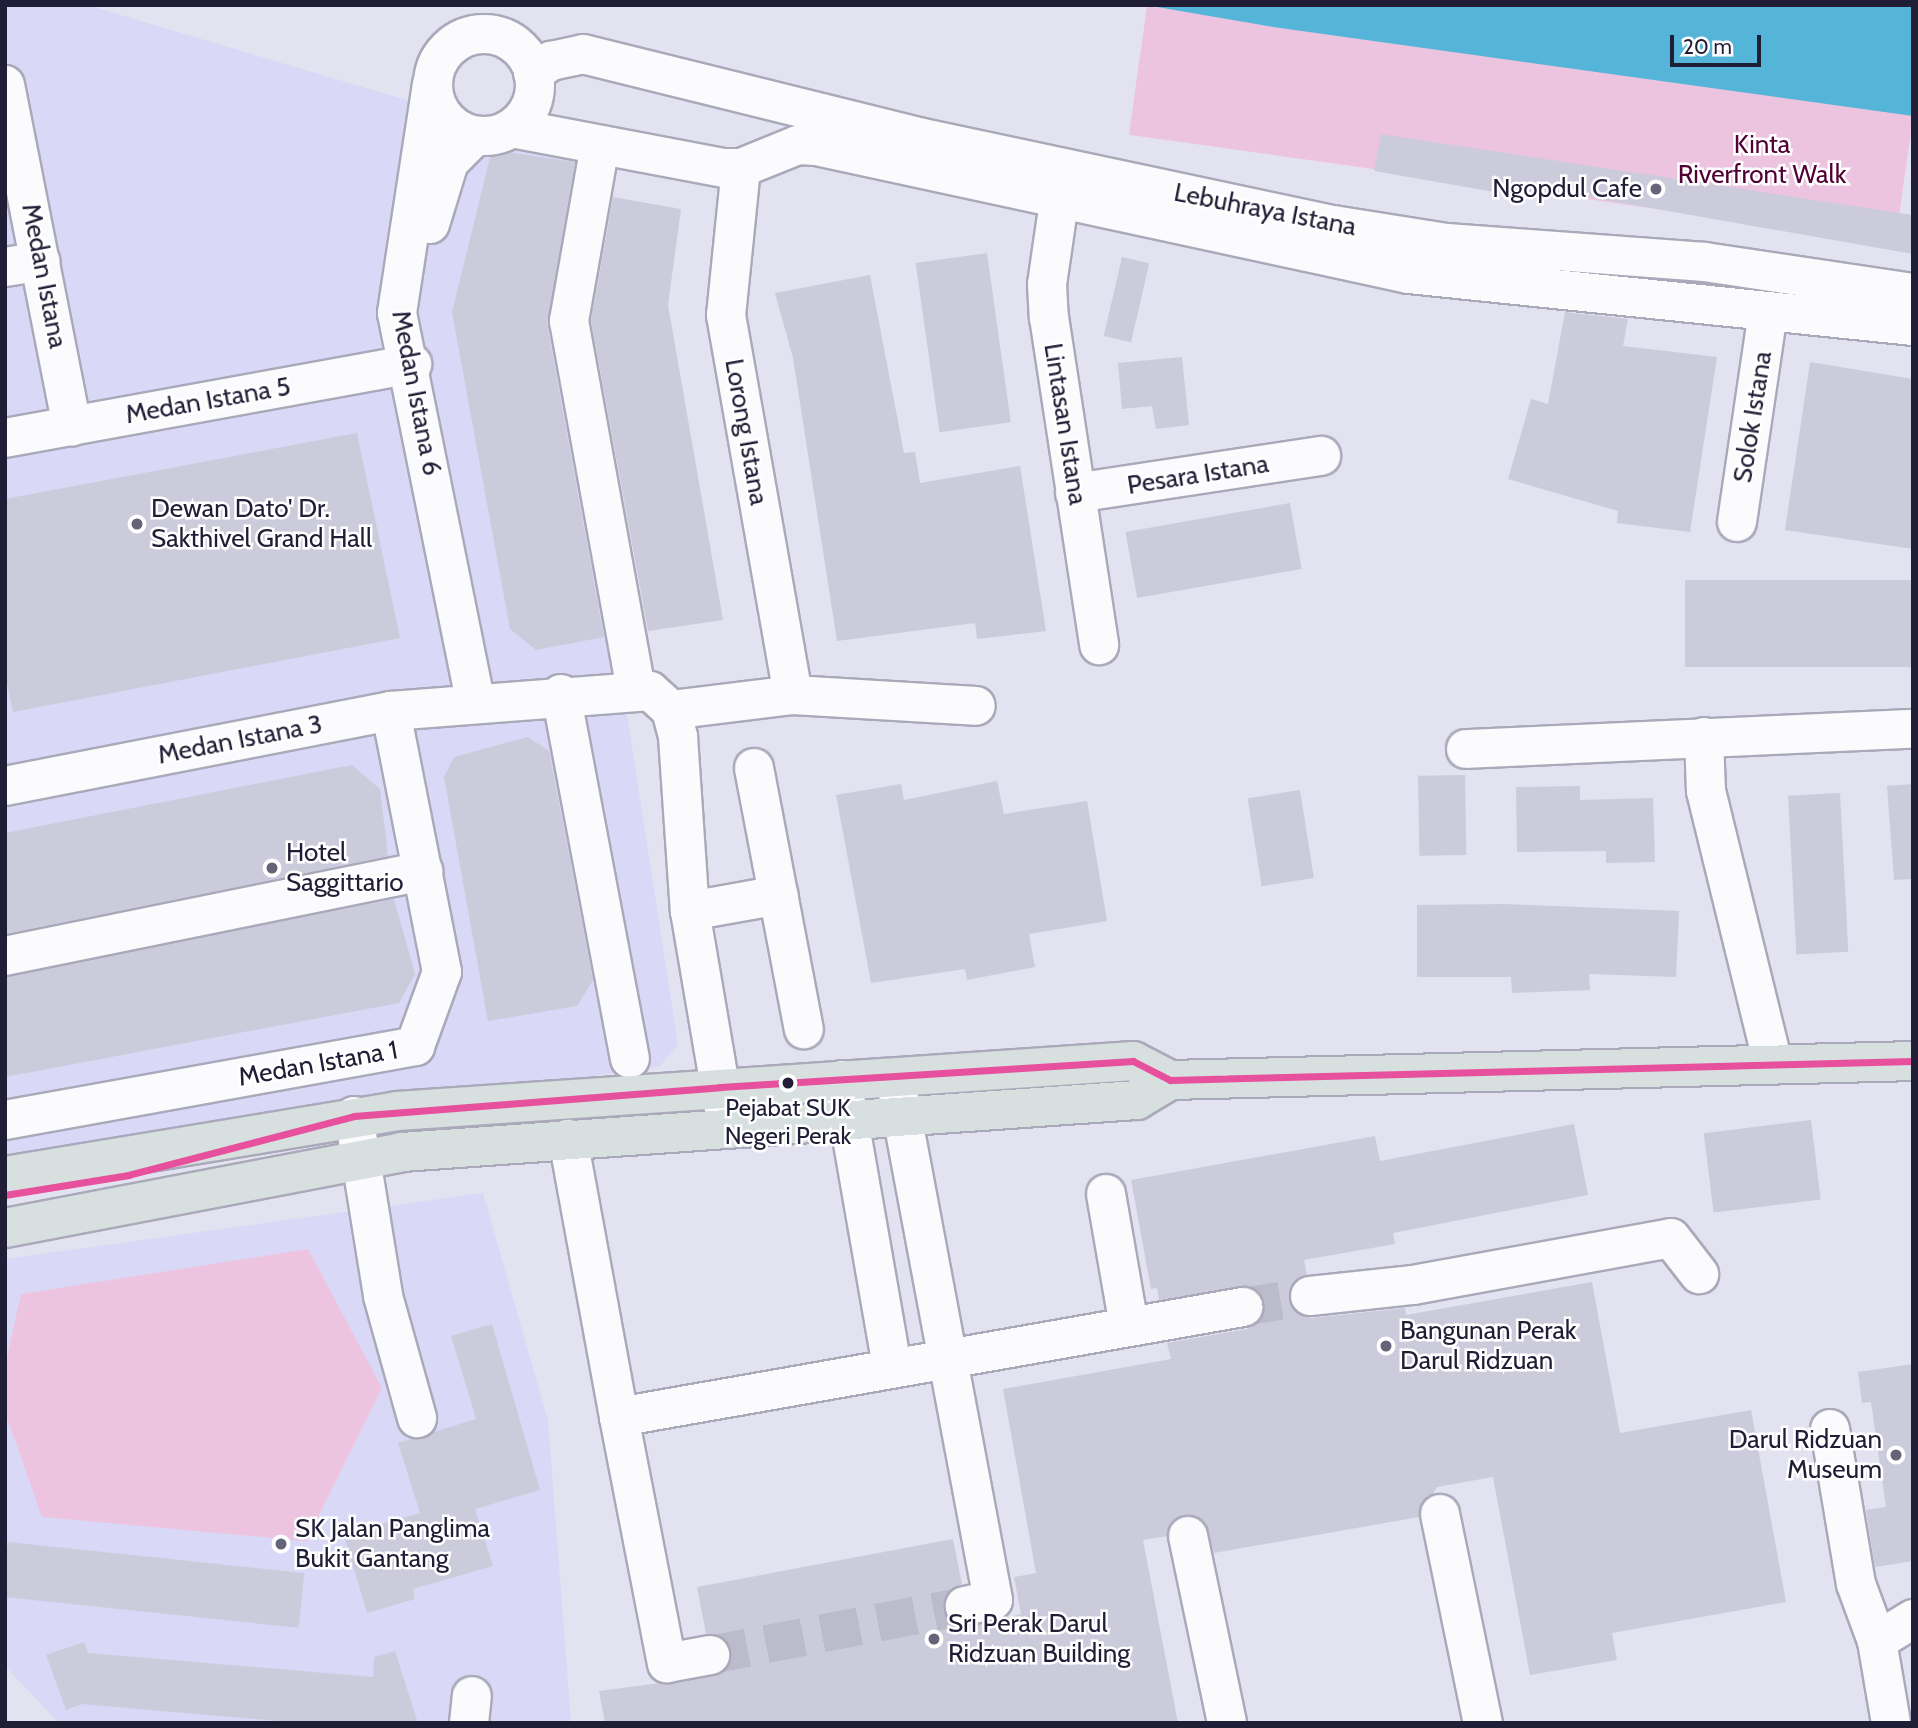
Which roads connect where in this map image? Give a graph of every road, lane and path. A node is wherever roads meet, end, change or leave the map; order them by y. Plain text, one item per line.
1 (501, 36) junction
2 (534, 73) junction
3 (674, 77) junction
4 (432, 83) junction
5 (7, 99) edge
6 (512, 128) junction
7 (475, 136) junction
8 (600, 145) junction
9 (741, 169) junction
10 (1059, 202) junction
11 (23, 264) edge
12 (1866, 282) junction
13 (1913, 282) edge
14 (1913, 293) edge
15 (1769, 312) junction
16 (1913, 326) edge
17 (412, 365) junction
18 (72, 426) junction
19 (5, 438) edge
20 (1321, 456) dead end
21 (1075, 493) junction
22 (1737, 522) dead end
23 (1099, 645) dead end
24 (636, 689) junction
25 (561, 694) junction
26 (793, 695) junction
27 (475, 701) junction
28 (975, 706) dead end
29 (671, 710) junction
30 (391, 711) junction
31 (1913, 729) edge
32 (1704, 737) junction
33 (1466, 749) dead end
34 (754, 768) dead end
35 (5, 786) edge
36 (423, 871) junction
37 (779, 895) junction
38 (690, 911) junction
39 (5, 956) edge
40 (804, 1029) dead end
41 (630, 1059) dead end
42 (1913, 1061) edge
43 (1773, 1064) junction
44 (895, 1076) junction
45 (842, 1080) junction
46 (1170, 1080) junction
47 (720, 1087) junction
48 (354, 1116) junction
49 (903, 1116) junction
50 (5, 1120) edge
51 (849, 1120) junction
52 (727, 1128) junction
53 (568, 1139) junction
54 (359, 1159) junction
55 (5, 1176) edge
56 (1106, 1194) dead end
57 (5, 1195) edge
58 (5, 1230) edge
59 (931, 1270) junction
60 (1699, 1274) dead end
61 (876, 1278) junction
62 (1310, 1296) tunnel mouth
63 (1243, 1307) tunnel mouth
64 (1129, 1326) junction
65 (947, 1357) junction
66 (892, 1366) junction
67 (619, 1417) junction
68 (417, 1418) dead end
69 (1830, 1429) dead end
70 (1440, 1514) dead end
71 (1188, 1536) dead end
72 (965, 1606) tunnel mouth
73 (1913, 1619) edge
74 (1877, 1641) junction
75 (710, 1655) tunnel mouth
76 (1227, 1723) edge
77 (1483, 1723) edge
78 (1891, 1723) edge

1 - 2 street
1 - 3 street, Lebuhraya Istana
1 - 4 street
2 - 3 street, Lebuhraya Istana
2 - 6 street
3 - 12 street, Lebuhraya Istana
4 - 7 street
4 - 17 street, Medan Istana 6
5 - 11 street, Medan Istana
6 - 7 street
6 - 8 street
7 - 17 street
8 - 9 street
8 - 24 street
9 - 10 street
9 - 26 street, Lorong Istana
10 - 15 street
10 - 21 street, Lintasan Istana
11 - 18 street, Medan Istana
12 - 13 street, Lebuhraya Istana
12 - 14 street, Lebuhraya Istana
15 - 16 street
15 - 22 street, Solok Istana
17 - 18 street, Medan Istana 5
17 - 27 street, Medan Istana 6
18 - 19 street, Medan Istana 5
20 - 21 street, Pesara Istana
21 - 23 street, Lintasan Istana
24 - 25 street, Medan Istana 3
24 - 29 street
25 - 27 street, Medan Istana 3
25 - 41 street
26 - 28 street
26 - 29 street
27 - 30 street, Medan Istana 3
29 - 38 street
30 - 35 street, Medan Istana 3
30 - 36 street, Medan Istana 1
31 - 32 street
32 - 33 street
32 - 43 street
34 - 37 street
36 - 39 street
36 - 50 street, Medan Istana 1
37 - 38 street
37 - 40 street
38 - 47 street
42 - 43 main road
43 - 46 main road
44 - 45 main road
44 - 46 main road
44 - 49 street
45 - 47 main road
45 - 51 street
46 - 49 main road
47 - 48 main road
47 - 52 street
48 - 54 street
48 - 55 main road
48 - 57 main road
49 - 51 main road
49 - 59 street
51 - 52 main road
51 - 61 street
52 - 53 main road
53 - 54 main road
53 - 67 street
54 - 58 main road
54 - 68 street
56 - 64 street
59 - 61 street
59 - 65 street
60 - 62 street
61 - 66 street
63 - 64 street
64 - 65 street
65 - 66 street
65 - 72 street
66 - 67 street
67 - 75 street
69 - 74 street
70 - 77 street
71 - 76 street
73 - 74 street
74 - 78 street

